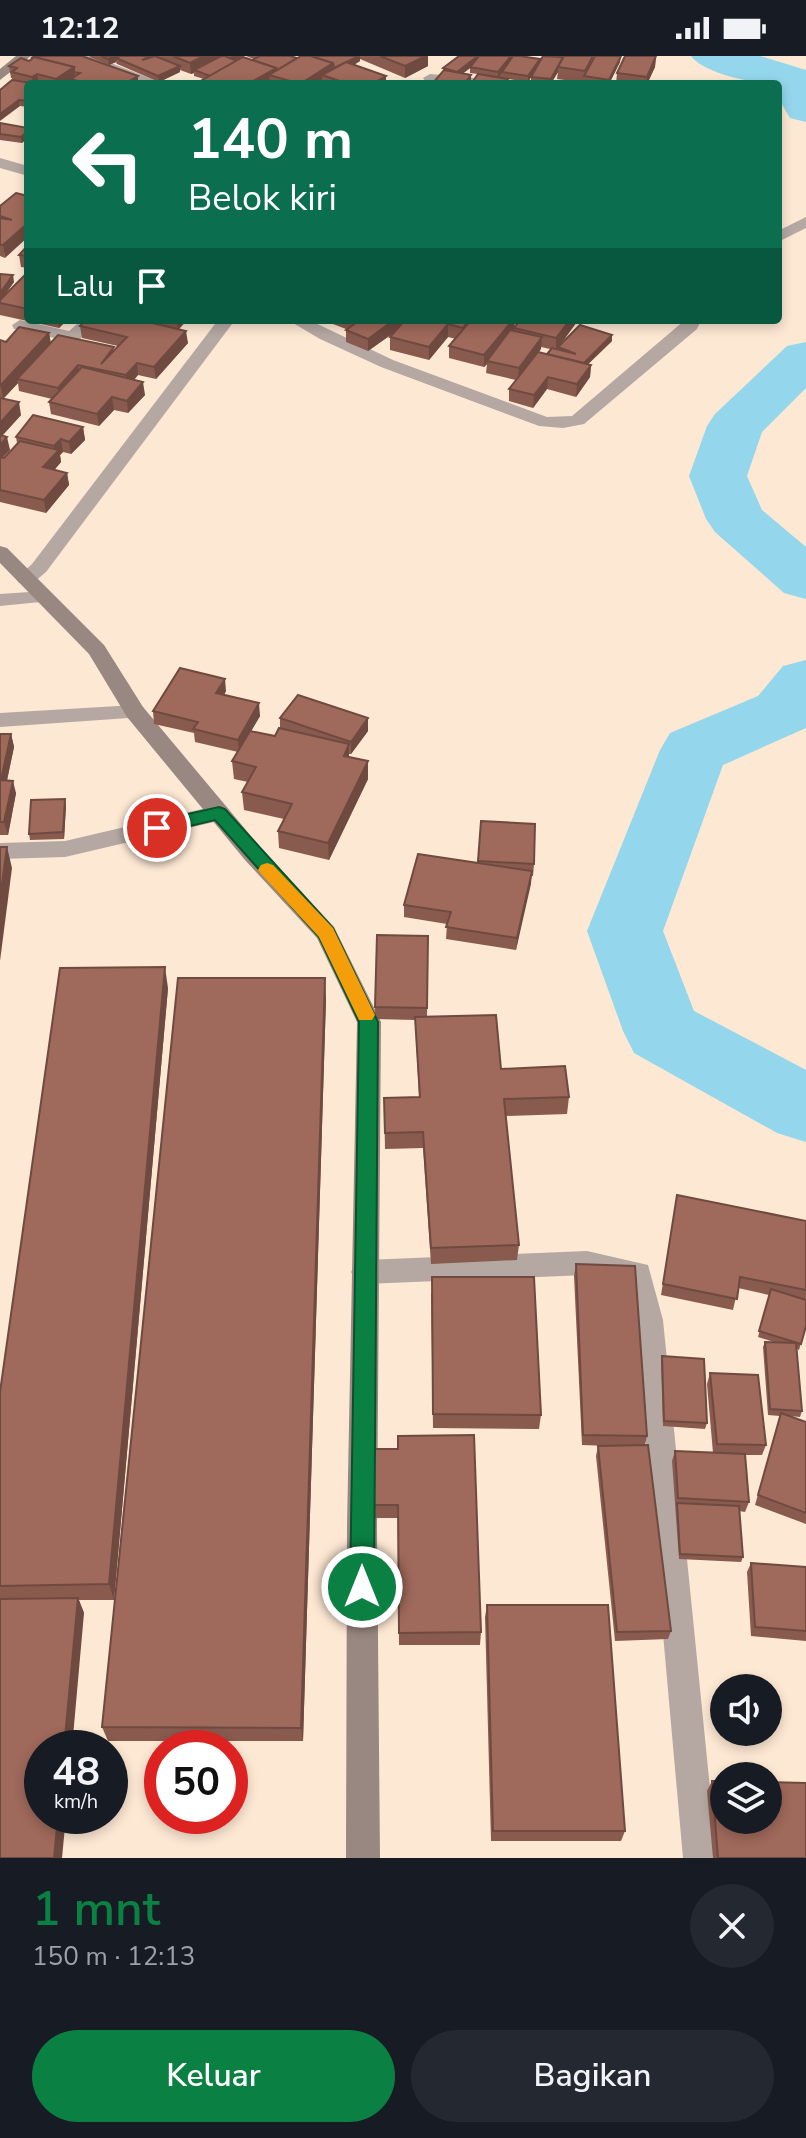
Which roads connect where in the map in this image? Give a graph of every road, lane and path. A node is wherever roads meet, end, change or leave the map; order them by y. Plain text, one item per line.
1 (80, 56) edge
2 (18, 57) edge
3 (429, 61) dead end
4 (0, 76) edge
5 (147, 80) edge
6 (427, 80) edge
7 (0, 163) edge
8 (24, 170) edge
9 (806, 222) edge
10 (782, 235) edge
11 (87, 324) edge
12 (224, 324) edge
13 (303, 324) edge
14 (691, 324) edge
15 (20, 325) edge
16 (0, 552) edge
17 (36, 581) junction
18 (0, 600) edge
19 (135, 712) junction
20 (0, 720) edge
21 (219, 813) junction
22 (0, 851) edge
23 (365, 1272) junction
24 (363, 1858) edge
25 (700, 1858) edge

1 - 5 street
2 - 4 main road
3 - 6 street
7 - 8 street
9 - 10 street
11 - 15 street
12 - 17 street
13 - 14 street
16 - 17 main road
17 - 18 street
17 - 19 main road
19 - 20 street
19 - 21 main road
21 - 22 street
21 - 23 main road
23 - 24 main road
23 - 25 street

